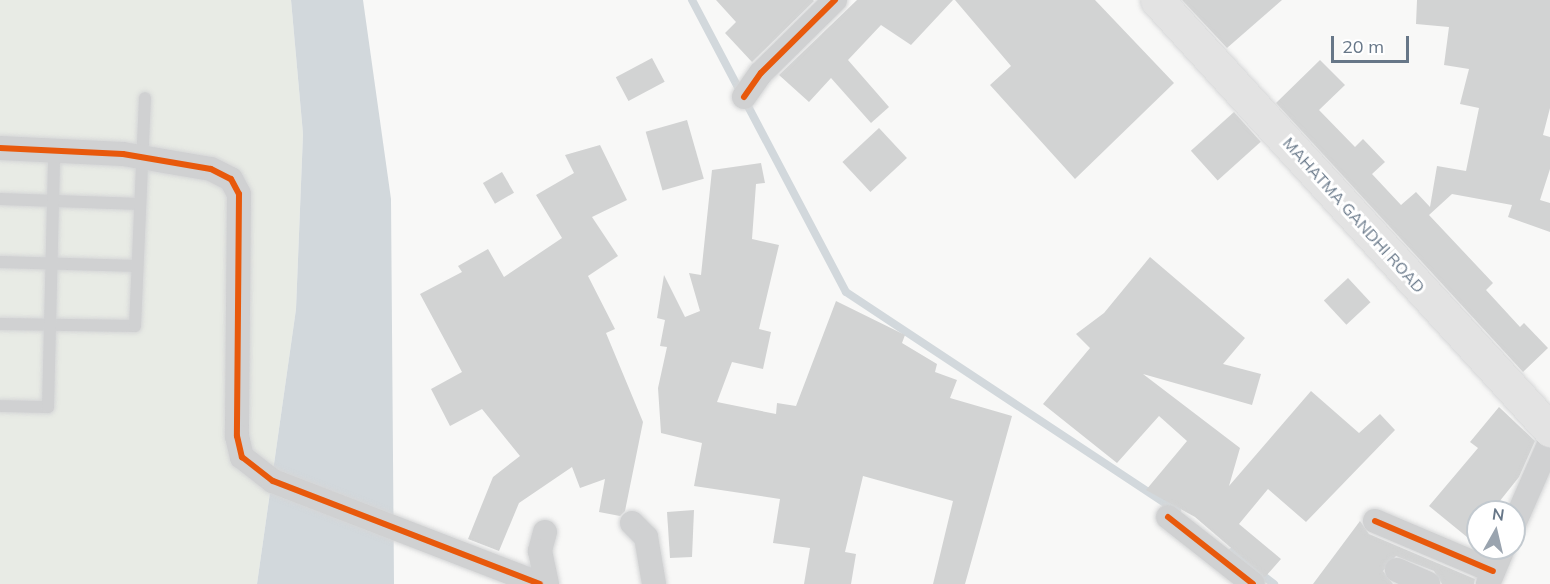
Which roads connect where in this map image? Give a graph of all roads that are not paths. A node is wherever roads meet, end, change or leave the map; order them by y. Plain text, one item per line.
1 (835, 0) edge
2 (1157, 0) edge
3 (744, 97) dead end
4 (144, 98) dead end
5 (0, 148) edge
6 (54, 153) junction
7 (142, 157) junction
8 (0, 199) edge
9 (53, 201) junction
10 (140, 204) junction
11 (0, 262) edge
12 (52, 264) junction
13 (137, 266) junction
14 (0, 324) edge
15 (50, 324) junction
16 (0, 406) edge
17 (1550, 430) edge
18 (1550, 442) edge
19 (1525, 500) edge
20 (1168, 517) dead end
21 (1375, 521) dead end
22 (632, 523) dead end
23 (545, 532) dead end
24 (1498, 560) edge
25 (1397, 570) dead end
26 (1490, 578) edge
27 (540, 584) edge
28 (548, 584) edge
29 (654, 584) edge
30 (1253, 584) edge
31 (1428, 584) edge

1 - 3 street
2 - 17 main road, MAHATMA GANDHI ROAD
4 - 7 lane
5 - 6 street
6 - 7 street
6 - 9 lane
7 - 10 lane
7 - 27 street
8 - 9 lane
9 - 10 lane
9 - 12 lane
10 - 13 lane
11 - 12 lane
12 - 13 lane
12 - 15 lane
13 - 15 lane
14 - 15 lane
15 - 16 lane
18 - 19 street
20 - 30 street
21 - 26 street
22 - 29 street
23 - 28 street
24 - 26 street
25 - 31 street

